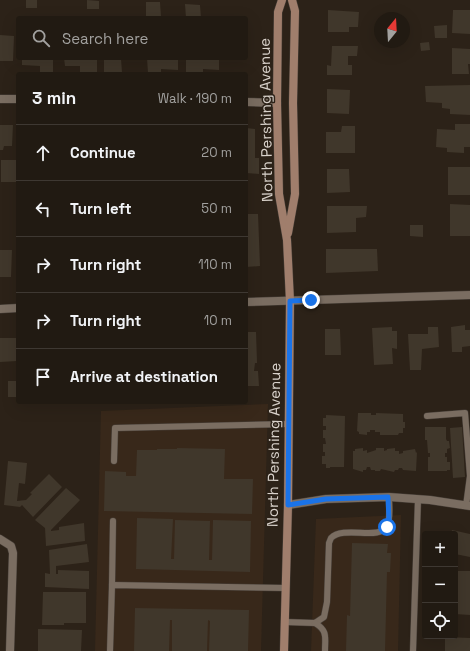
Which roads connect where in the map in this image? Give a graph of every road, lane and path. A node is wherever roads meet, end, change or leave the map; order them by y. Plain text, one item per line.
1 (282, 0) edge
2 (292, 0) edge
3 (0, 99) edge
4 (16, 99) edge
5 (248, 102) edge
6 (277, 103) junction
7 (287, 240) junction
8 (470, 295) edge
9 (290, 301) junction
10 (248, 302) edge
11 (16, 308) edge
12 (0, 309) edge
13 (427, 416) dead end
14 (289, 424) junction
15 (114, 461) dead end
16 (388, 497) junction
17 (418, 499) junction
18 (288, 505) junction
19 (468, 506) edge
20 (113, 521) dead end
21 (2, 540) edge
22 (112, 585) junction
23 (286, 588) junction
24 (285, 622) junction
25 (315, 623) junction
26 (10, 651) edge
27 (110, 651) edge
28 (284, 651) edge
29 (325, 651) edge
30 (413, 651) edge

1 - 6 main road, North Pershing Avenue
2 - 7 main road, North Pershing Avenue
3 - 4 street
5 - 6 street
6 - 7 main road, North Pershing Avenue
7 - 9 main road, North Pershing Avenue
8 - 9 street
9 - 10 street
9 - 14 main road, North Pershing Avenue
11 - 12 street
13 - 19 lane
14 - 15 lane
14 - 18 main road, North Pershing Avenue
16 - 17 street
16 - 18 street
16 - 25 lane
17 - 19 street
17 - 30 lane
18 - 23 main road, North Pershing Avenue
20 - 22 lane
21 - 26 street
22 - 23 lane
22 - 27 lane
23 - 24 main road, North Pershing Avenue
24 - 25 lane
24 - 28 main road, North Pershing Avenue
25 - 29 lane

